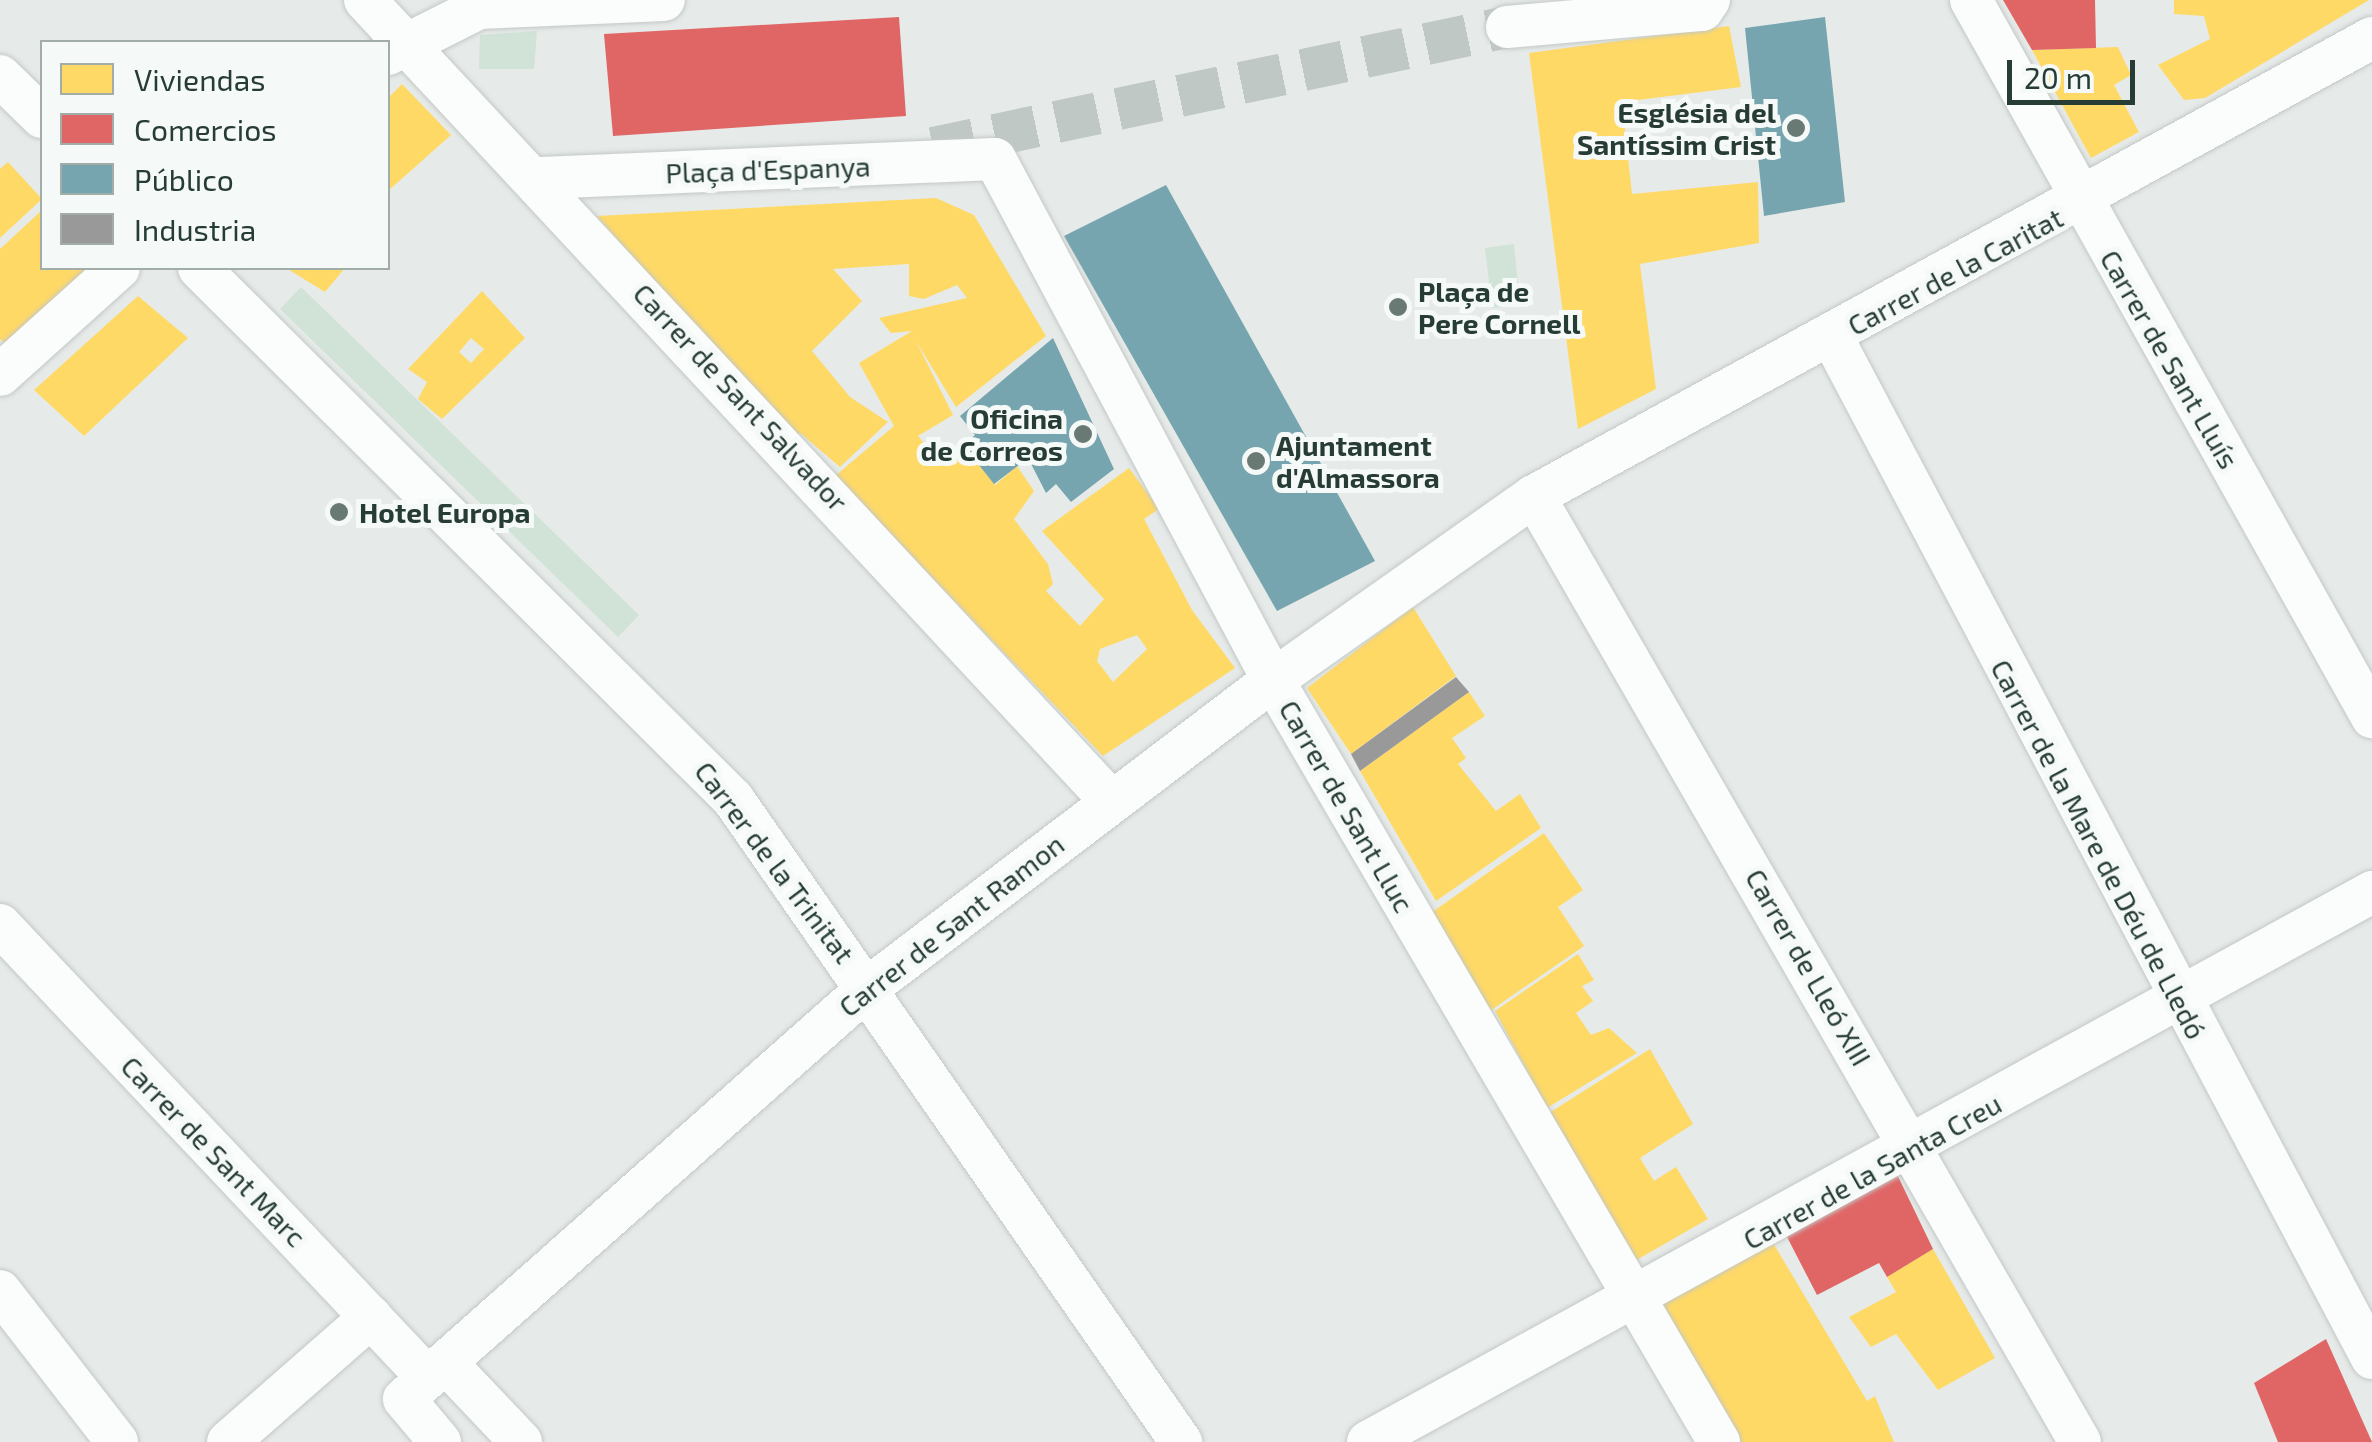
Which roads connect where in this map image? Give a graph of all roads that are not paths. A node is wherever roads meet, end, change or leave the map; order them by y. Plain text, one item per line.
1 (365, 0) edge
2 (664, 0) edge
3 (1709, 0) edge
4 (1971, 0) edge
5 (479, 4) edge
6 (1507, 27) tunnel mouth
7 (2372, 38) edge
8 (395, 47) edge
9 (0, 76) edge
10 (40, 116) edge
11 (933, 148) tunnel mouth
12 (995, 159) joint
13 (860, 165) junction
14 (540, 178) junction
15 (2081, 203) junction
16 (117, 270) edge
17 (201, 270) edge
18 (1832, 337) junction
19 (0, 375) edge
20 (1534, 496) junction
21 (1273, 680) junction
22 (2372, 717) edge
23 (1110, 800) junction
24 (2372, 892) edge
25 (0, 925) edge
26 (869, 986) junction
27 (2176, 998) junction
28 (1915, 1149) junction
29 (0, 1290) edge
30 (1638, 1300) junction
31 (371, 1316) junction
32 (2372, 1358) edge
33 (426, 1380) junction
34 (117, 1442) edge
35 (228, 1442) edge
36 (440, 1442) edge
37 (521, 1442) edge
38 (1181, 1442) edge
39 (1368, 1442) edge
40 (1719, 1442) edge
41 (2080, 1442) edge

1 - 8 street, Carrer de Sant Salvador
2 - 5 street
3 - 6 street
4 - 15 street, Carrer de Sant Lluís
5 - 8 street
7 - 15 street, Carrer de la Caritat
8 - 14 street, Carrer de Sant Salvador
9 - 10 street
11 - 13 street
12 - 13 street, Plaça d'Espanya
12 - 21 street, Carrer de Sant Lluc
13 - 14 street, Plaça d'Espanya
14 - 23 street, Carrer de Sant Salvador
15 - 18 street, Carrer de la Caritat
15 - 22 street, Carrer de Sant Lluís
16 - 19 street
17 - 26 street, Carrer de la Trinitat
18 - 20 street, Carrer de la Caritat
18 - 27 street, Carrer de la Mare de Déu de Lledó
20 - 21 street, Carrer de Sant Ramon
20 - 28 street, Carrer de Lleó XIII
21 - 23 street, Carrer de Sant Ramon
21 - 30 street, Carrer de Sant Lluc
23 - 26 street, Carrer de Sant Ramon
24 - 27 street, Carrer de la Santa Creu
25 - 31 street, Carrer de Sant Marc
26 - 33 street, Carrer de Sant Ramon
26 - 38 street, Carrer de la Trinitat
27 - 28 street, Carrer de la Santa Creu
27 - 32 street, Carrer de la Mare de Déu de Lledó
28 - 30 street, Carrer de la Santa Creu
28 - 41 street, Carrer de Lleó XIII
29 - 34 street
30 - 39 street, Carrer de la Santa Creu
30 - 40 street, Carrer de Sant Lluc
31 - 33 street, Carrer de Sant Marc
31 - 35 street
33 - 36 street, Carrer de Sant Marc
33 - 37 street, Carrer de Sant Marc

